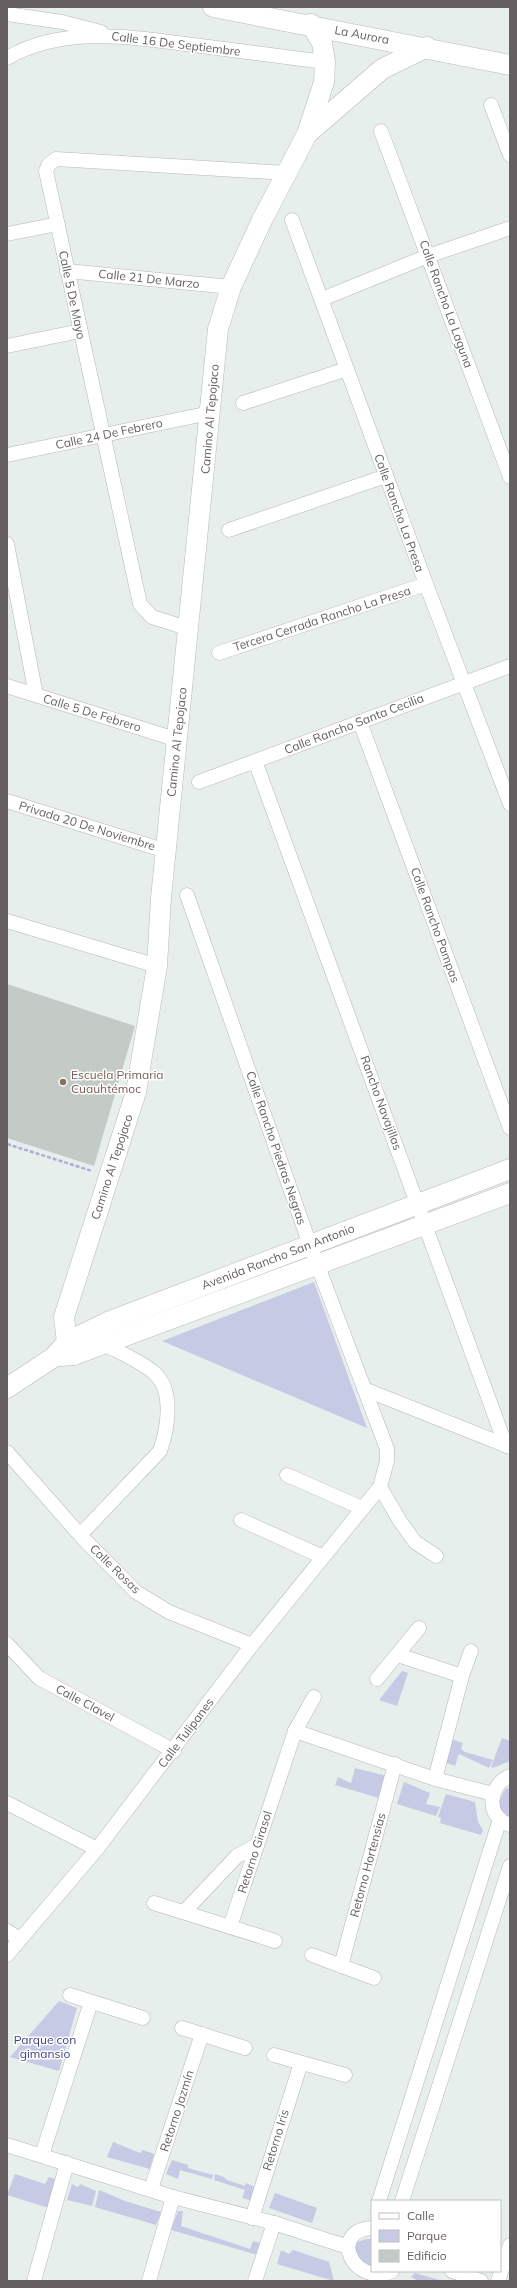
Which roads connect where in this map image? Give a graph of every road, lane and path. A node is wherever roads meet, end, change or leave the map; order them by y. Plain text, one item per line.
1 (215, 7) edge
2 (7, 14) edge
3 (311, 24) junction
4 (111, 35) junction
5 (427, 48) junction
6 (7, 58) edge
7 (325, 62) junction
8 (510, 65) edge
9 (491, 105) dead end
10 (381, 130) dead end
11 (307, 134) junction
12 (510, 155) edge
13 (287, 173) junction
14 (292, 220) dead end
15 (58, 224) junction
16 (510, 228) edge
17 (7, 234) edge
18 (428, 256) junction
19 (67, 271) junction
20 (231, 288) junction
21 (322, 299) junction
22 (80, 331) junction
23 (7, 346) edge
24 (347, 369) junction
25 (243, 403) dead end
26 (210, 413) junction
27 (102, 436) junction
28 (7, 455) edge
29 (386, 476) junction
30 (510, 477) edge
31 (229, 530) dead end
32 (7, 544) edge
33 (426, 584) junction
34 (190, 629) junction
35 (219, 653) dead end
36 (510, 666) edge
37 (464, 682) junction
38 (7, 686) edge
39 (36, 696) junction
40 (360, 722) junction
41 (178, 740) junction
42 (255, 761) junction
43 (199, 782) dead end
44 (7, 801) edge
45 (510, 804) edge
46 (166, 851) junction
47 (187, 895) dead end
48 (7, 920) edge
49 (156, 966) junction
50 (510, 1128) edge
51 (7, 1144) edge
52 (510, 1170) edge
53 (108, 1177) junction
54 (510, 1193) edge
55 (418, 1205) junction
56 (424, 1224) junction
57 (310, 1246) junction
58 (318, 1266) junction
59 (98, 1336) junction
60 (70, 1349) junction
61 (7, 1388) edge
62 (364, 1389) junction
63 (508, 1446) edge
64 (7, 1452) edge
65 (287, 1475) dead end
66 (380, 1487) junction
67 (362, 1508) junction
68 (241, 1520) dead end
69 (80, 1535) junction
70 (436, 1556) dead end
71 (323, 1557) junction
72 (419, 1628) dead end
73 (7, 1644) edge
74 (252, 1645) junction
75 (471, 1651) dead end
76 (398, 1655) junction
77 (462, 1676) junction
78 (377, 1679) dead end
79 (314, 1697) dead end
80 (295, 1731) junction
81 (174, 1751) junction
82 (395, 1764) junction
83 (510, 1776) edge
84 (435, 1779) junction
85 (493, 1794) junction
86 (7, 1803) edge
87 (505, 1822) edge
88 (257, 1845) junction
89 (97, 1849) junction
90 (510, 1866) edge
91 (154, 1903) dead end
92 (184, 1912) junction
93 (230, 1927) junction
94 (7, 1931) edge
95 (20, 1939) junction
96 (275, 1941) dead end
97 (7, 1955) edge
98 (312, 1955) dead end
99 (341, 1966) junction
100 (374, 1978) dead end
101 (70, 1995) dead end
102 (91, 2002) junction
103 (143, 2018) dead end
104 (436, 2022) junction
105 (182, 2028) dead end
106 (457, 2029) junction
107 (202, 2034) junction
108 (245, 2048) dead end
109 (274, 2055) dead end
110 (300, 2063) junction
111 (344, 2075) dead end
112 (7, 2144) edge
113 (42, 2155) junction
114 (67, 2163) junction
115 (151, 2189) junction
116 (174, 2197) junction
117 (379, 2200) edge
118 (402, 2200) edge
119 (252, 2218) junction
120 (274, 2223) junction
121 (371, 2226) edge
122 (510, 2245) edge
123 (348, 2248) junction
124 (455, 2272) edge
125 (391, 2276) edge
126 (370, 2280) edge
127 (34, 2281) edge
128 (149, 2281) edge
129 (255, 2281) edge
130 (481, 2281) edge
131 (498, 2281) edge

1 - 3 street, La Aurora
2 - 4 street
3 - 5 street, La Aurora
3 - 7 street, Camino Al Tepojaco
4 - 6 street, Calle 16 De Septiembre
4 - 7 street, Calle 16 De Septiembre
5 - 8 street, La Aurora
5 - 11 street, Camino Al Tepojaco
7 - 11 street, Camino Al Tepojaco
9 - 12 street
10 - 18 street, Calle Rancho La Laguna
11 - 13 street, Camino Al Tepojaco
13 - 15 street, Calle 5 De Mayo
13 - 20 street, Camino Al Tepojaco
14 - 21 street, Calle Rancho La Presa
15 - 17 street
15 - 19 street, Calle 5 De Mayo
16 - 18 street
18 - 21 street
18 - 30 street, Calle Rancho La Laguna
19 - 20 street, Calle 21 De Marzo
19 - 22 street, Calle 5 De Mayo
20 - 26 street, Camino Al Tepojaco
21 - 24 street, Calle Rancho La Presa
22 - 23 street
22 - 27 street, Calle 5 De Mayo
24 - 25 street
24 - 29 street, Calle Rancho La Presa
26 - 27 street, Calle 24 De Febrero
26 - 34 street, Camino Al Tepojaco
27 - 28 street, Calle 24 De Febrero
27 - 34 street, Calle 5 De Mayo
29 - 31 street
29 - 33 street, Calle Rancho La Presa
32 - 39 street
33 - 35 street, Tercera Cerrada Rancho La Presa
33 - 37 street, Calle Rancho La Presa
34 - 41 street, Camino Al Tepojaco
36 - 37 street, Calle Rancho Santa Cecilia
37 - 40 street, Calle Rancho Santa Cecilia
37 - 45 street, Calle Rancho La Presa
38 - 39 street, Calle 5 De Febrero
39 - 41 street, Calle 5 De Febrero
40 - 42 street, Calle Rancho Santa Cecilia
40 - 50 street, Calle Rancho Pampas
41 - 46 street, Camino Al Tepojaco
42 - 43 street, Calle Rancho Santa Cecilia
42 - 55 street, Rancho Navajillas
44 - 46 street, Privada 20 De Noviembre
46 - 49 street, Camino Al Tepojaco
47 - 57 street, Calle Rancho Piedras Negras
48 - 49 street
49 - 53 street, Camino Al Tepojaco
51 - 53 path
52 - 55 street, Avenida Rancho San Antonio
53 - 60 street, Camino Al Tepojaco
54 - 56 street, Avenida Rancho San Antonio
55 - 56 street, Rancho Navajillas
55 - 57 street, Avenida Rancho San Antonio
56 - 58 street, Avenida Rancho San Antonio
56 - 63 street, Rancho Navajillas
57 - 58 street, Calle Rancho Piedras Negras
57 - 59 street, Avenida Rancho San Antonio
58 - 59 street, Avenida Rancho San Antonio
58 - 62 street, Calle Rancho Piedras Negras
59 - 60 street, Avenida Rancho San Antonio
59 - 69 street
60 - 61 street, Avenida Rancho San Antonio
62 - 63 street
62 - 66 street, Calle Rancho Piedras Negras
64 - 69 street, Calle Rosas
65 - 67 street
66 - 67 street, Calle Rancho Piedras Negras
66 - 70 street
67 - 71 street, Calle Tulipanes
68 - 71 street
69 - 74 street, Calle Rosas
71 - 74 street, Calle Tulipanes
72 - 76 street
73 - 81 street, Calle Clavel
74 - 81 street, Calle Tulipanes
75 - 77 street
76 - 77 street
76 - 78 street
77 - 84 street
79 - 80 street, Retorno Girasol
80 - 82 street
80 - 88 street, Retorno Girasol
81 - 89 street, Calle Tulipanes
82 - 84 street
82 - 99 street, Retorno Hortensias
83 - 85 street
84 - 85 street
85 - 87 street
86 - 89 street
87 - 104 street
88 - 92 street
88 - 93 street, Retorno Girasol
89 - 95 street, Calle Tulipanes
90 - 106 street
91 - 92 street
92 - 93 street
93 - 96 street
94 - 95 street
95 - 97 street, Calle Tulipanes
98 - 99 street
99 - 100 street
101 - 102 street
102 - 103 street
102 - 113 street
104 - 106 street
104 - 117 street
105 - 107 street
106 - 118 street
107 - 108 street
107 - 115 street, Retorno Jazmín
109 - 110 street
110 - 111 street
110 - 119 street, Retorno Iris
112 - 113 street
113 - 114 street
114 - 115 street
114 - 127 street
115 - 116 street
116 - 119 street
116 - 128 street
119 - 120 street
120 - 123 street
120 - 129 street
121 - 123 street
122 - 131 street
123 - 126 street
124 - 130 street
125 - 126 street

